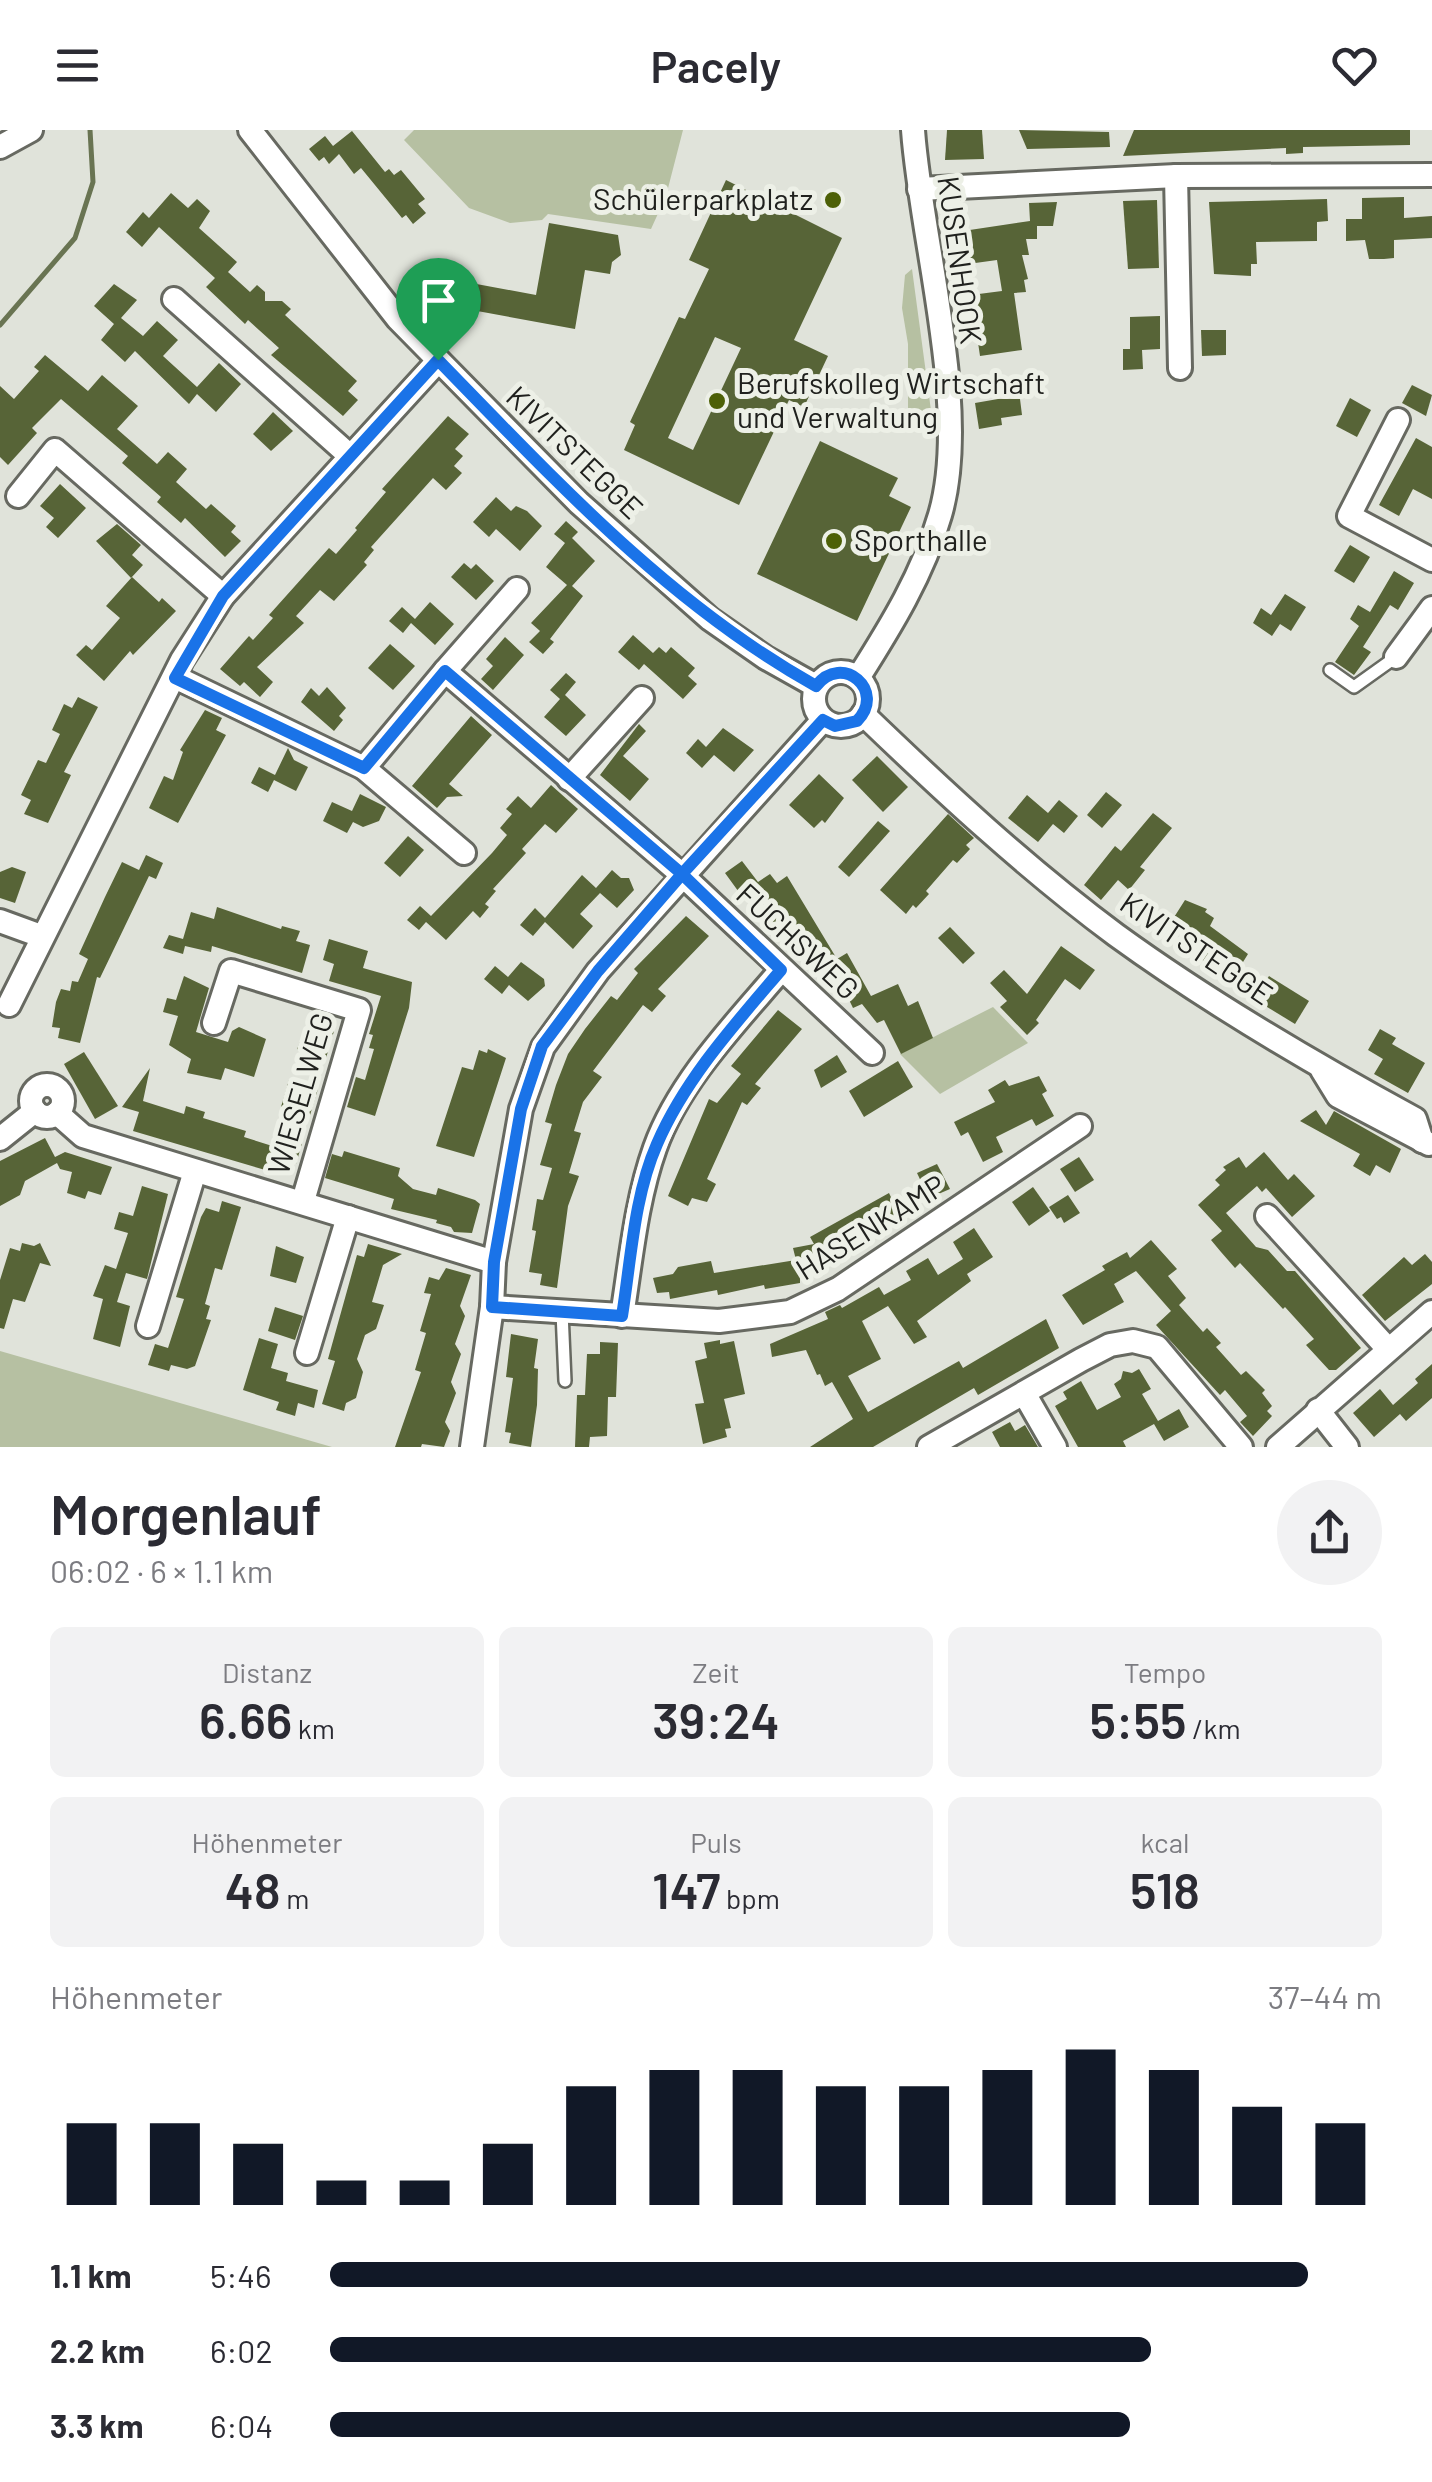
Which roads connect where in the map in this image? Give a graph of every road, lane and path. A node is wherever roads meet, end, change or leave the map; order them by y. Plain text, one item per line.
1 (31, 130) edge
2 (250, 130) edge
3 (913, 130) edge
4 (0, 147) edge
5 (1432, 175) edge
6 (1176, 176) junction
7 (920, 189) junction
8 (174, 299) dead end
9 (438, 360) junction
10 (1180, 368) dead end
11 (1398, 420) dead end
12 (349, 455) junction
13 (18, 496) dead end
14 (1432, 560) edge
15 (517, 589) dead end
16 (223, 596) junction
17 (1432, 608) edge
18 (1396, 657) joint
19 (1330, 670) dead end
20 (445, 671) junction
21 (175, 678) junction
22 (858, 678) junction
23 (816, 686) junction
24 (642, 698) dead end
25 (863, 714) junction
26 (823, 720) junction
27 (364, 768) junction
28 (569, 779) junction
29 (464, 852) dead end
30 (682, 874) junction
31 (0, 921) edge
32 (41, 936) junction
33 (781, 970) junction
34 (9, 1005) dead end
35 (214, 1024) dead end
36 (872, 1053) dead end
37 (1080, 1126) dead end
38 (0, 1140) edge
39 (1427, 1144) edge
40 (195, 1172) junction
41 (302, 1201) junction
42 (1267, 1216) dead end
43 (348, 1217) junction
44 (494, 1262) junction
45 (492, 1307) junction
46 (562, 1312) junction
47 (1432, 1312) edge
48 (622, 1316) junction
49 (148, 1326) dead end
50 (1388, 1349) junction
51 (307, 1354) dead end
52 (566, 1381) dead end
53 (1024, 1393) junction
54 (1318, 1410) junction
55 (472, 1447) edge
56 (929, 1447) edge
57 (1056, 1447) edge
58 (1241, 1447) edge
59 (1278, 1447) edge
60 (1348, 1447) edge

1 - 4 street
2 - 9 street, KIVITSTEGGE
3 - 7 street, KUSENHOOK
5 - 6 street
6 - 7 street
6 - 10 street
7 - 22 street, KUSENHOOK
8 - 12 street
9 - 12 street
9 - 23 street, KIVITSTEGGE
11 - 14 street
12 - 16 street
13 - 16 street
15 - 20 street
16 - 21 street
17 - 18 street
18 - 19 lane
20 - 27 street
20 - 28 street, FUCHSWEG
21 - 27 street
21 - 32 street
22 - 23 street
22 - 25 street
23 - 26 street
24 - 28 street
25 - 26 street
25 - 39 street, KIVITSTEGGE
26 - 30 street
27 - 29 street
28 - 30 street, FUCHSWEG
30 - 33 street, FUCHSWEG
30 - 44 street
31 - 32 street
32 - 34 street
33 - 36 street, FUCHSWEG
33 - 48 street
35 - 41 street, WIESELWEG
37 - 48 street, HASENKAMP
38 - 40 street, WIESELWEG
40 - 41 street, WIESELWEG
40 - 49 street
41 - 43 street, WIESELWEG
42 - 50 street
43 - 44 street, WIESELWEG
43 - 51 street
44 - 45 street
45 - 46 street, HASENKAMP
45 - 55 street
46 - 48 street, HASENKAMP
46 - 52 lane
47 - 50 street
50 - 54 street
53 - 56 street
53 - 57 street
53 - 58 street
54 - 59 street
54 - 60 street

